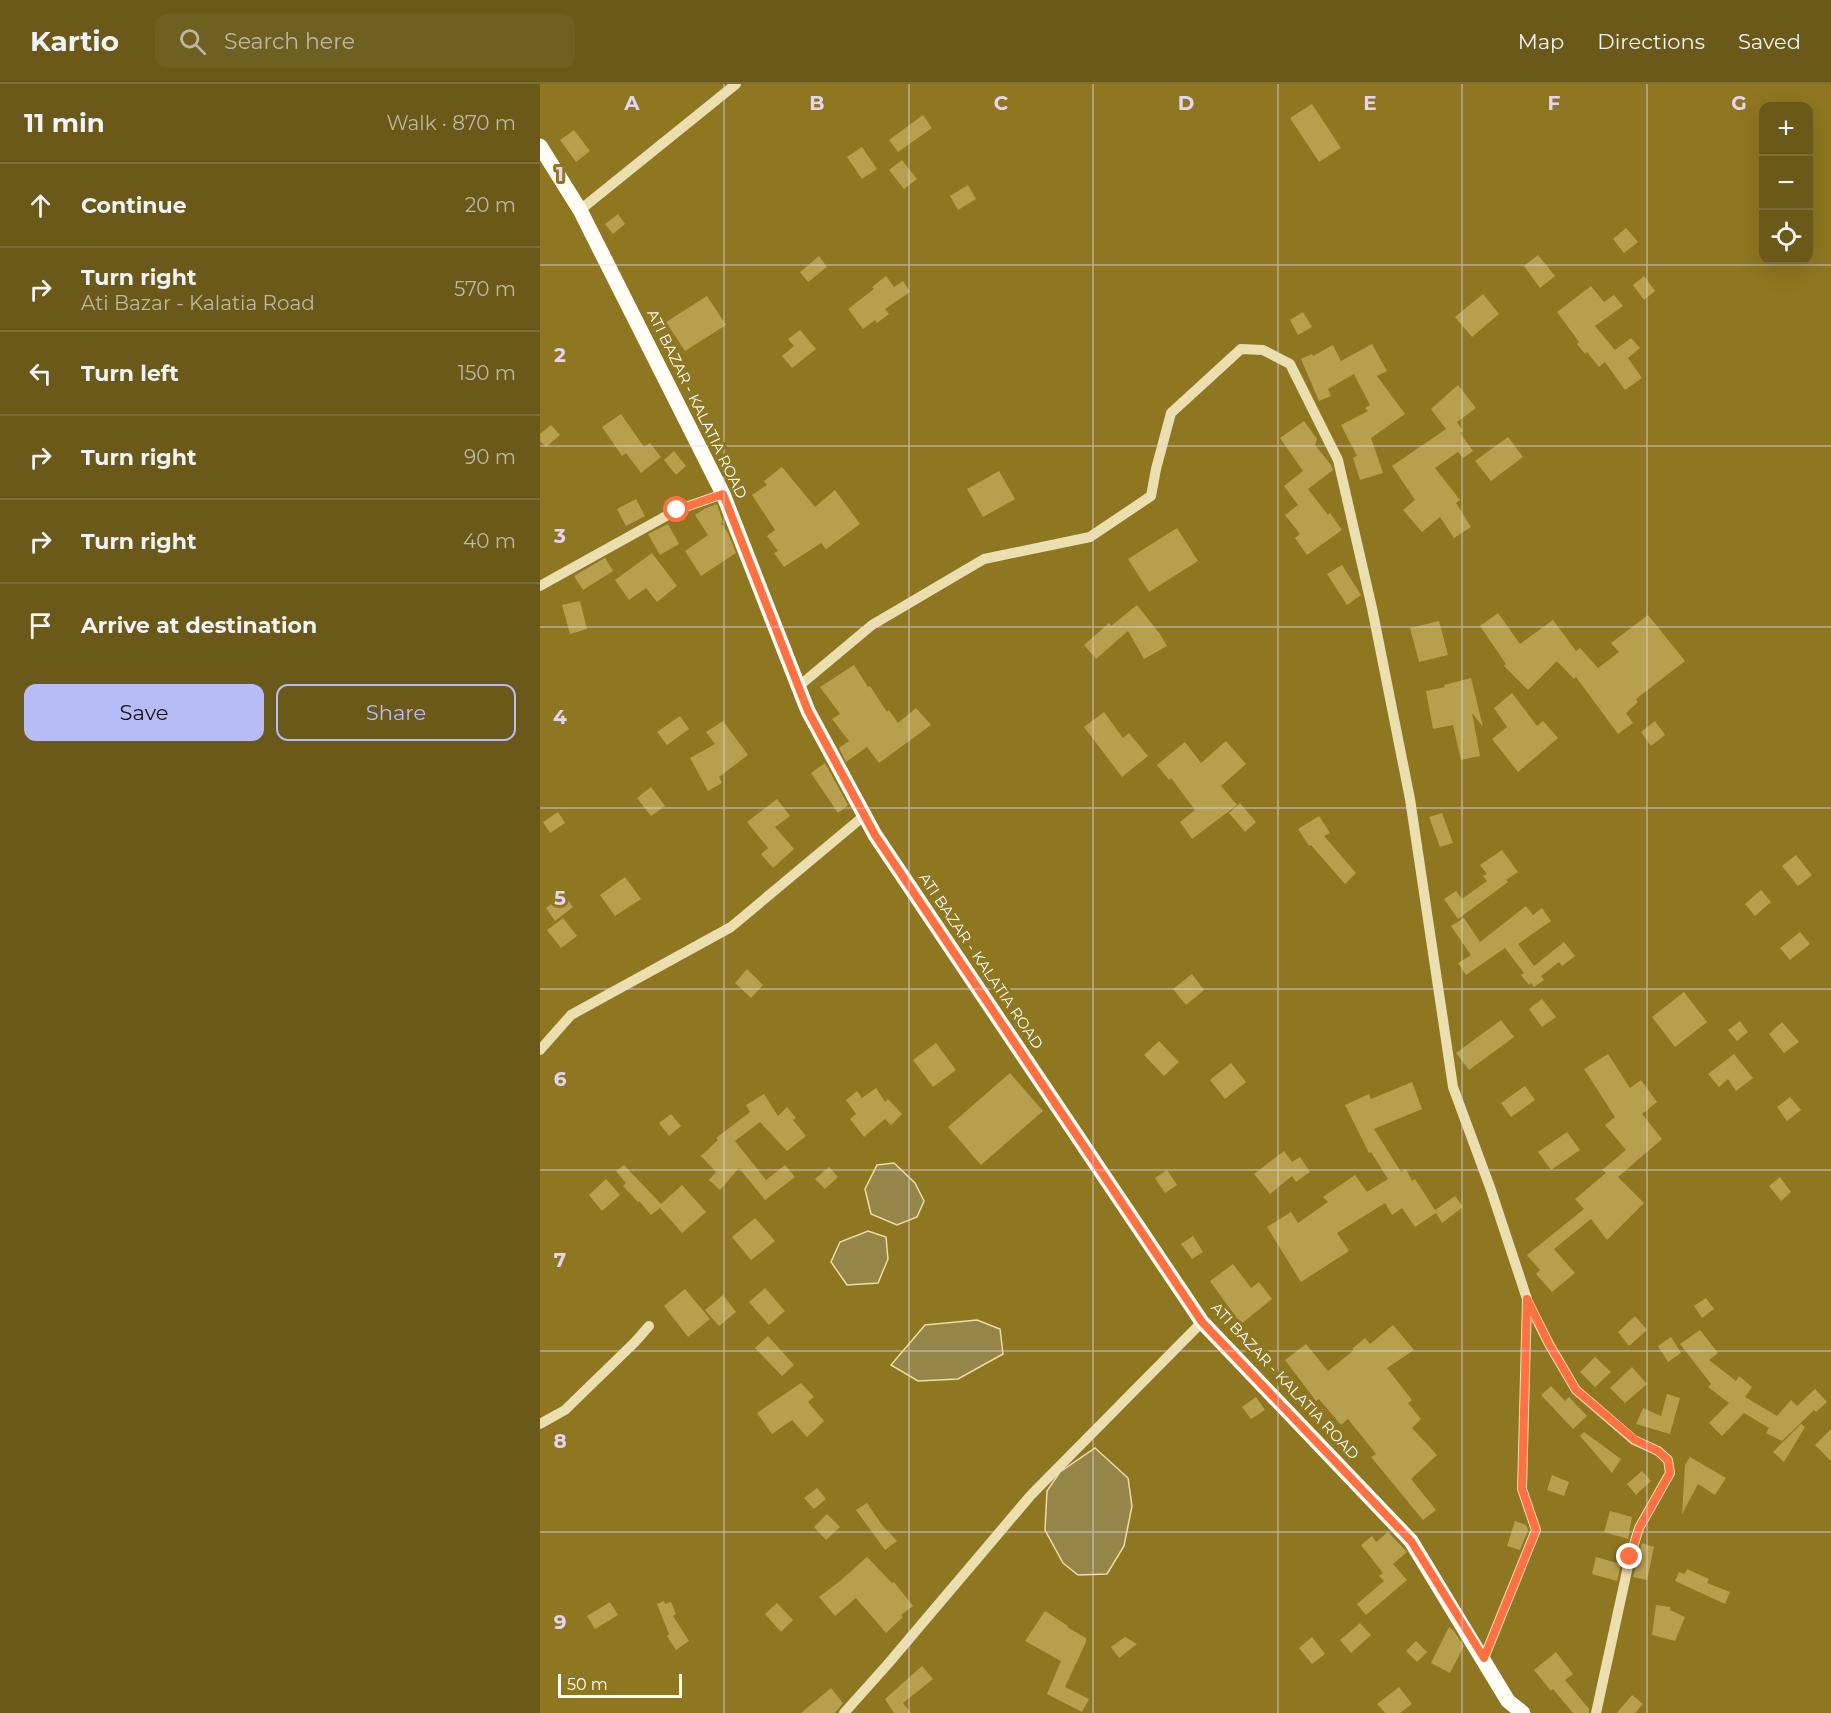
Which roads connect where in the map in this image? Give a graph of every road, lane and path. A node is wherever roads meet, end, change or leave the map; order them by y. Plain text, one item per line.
1 (736, 84) edge
2 (540, 146) edge
3 (580, 210) junction
4 (723, 494) junction
5 (540, 586) edge
6 (799, 686) junction
7 (865, 815) junction
8 (540, 1050) edge
9 (1527, 1299) junction
10 (1202, 1322) junction
11 (649, 1326) dead end
12 (540, 1424) edge
13 (1484, 1658) junction
14 (844, 1713) edge
15 (1523, 1713) edge
16 (1596, 1713) edge

1 - 3 street
2 - 3 main road, ATI BAZAR - KALATIA ROAD
3 - 4 main road, ATI BAZAR - KALATIA ROAD
4 - 5 street
4 - 6 main road, ATI BAZAR - KALATIA ROAD
6 - 7 main road, ATI BAZAR - KALATIA ROAD
6 - 9 street
7 - 8 street
7 - 10 main road, ATI BAZAR - KALATIA ROAD
9 - 13 street
9 - 16 street
10 - 13 main road, ATI BAZAR - KALATIA ROAD
10 - 14 street
11 - 12 street
13 - 15 main road, ATI BAZAR - KALATIA ROAD

